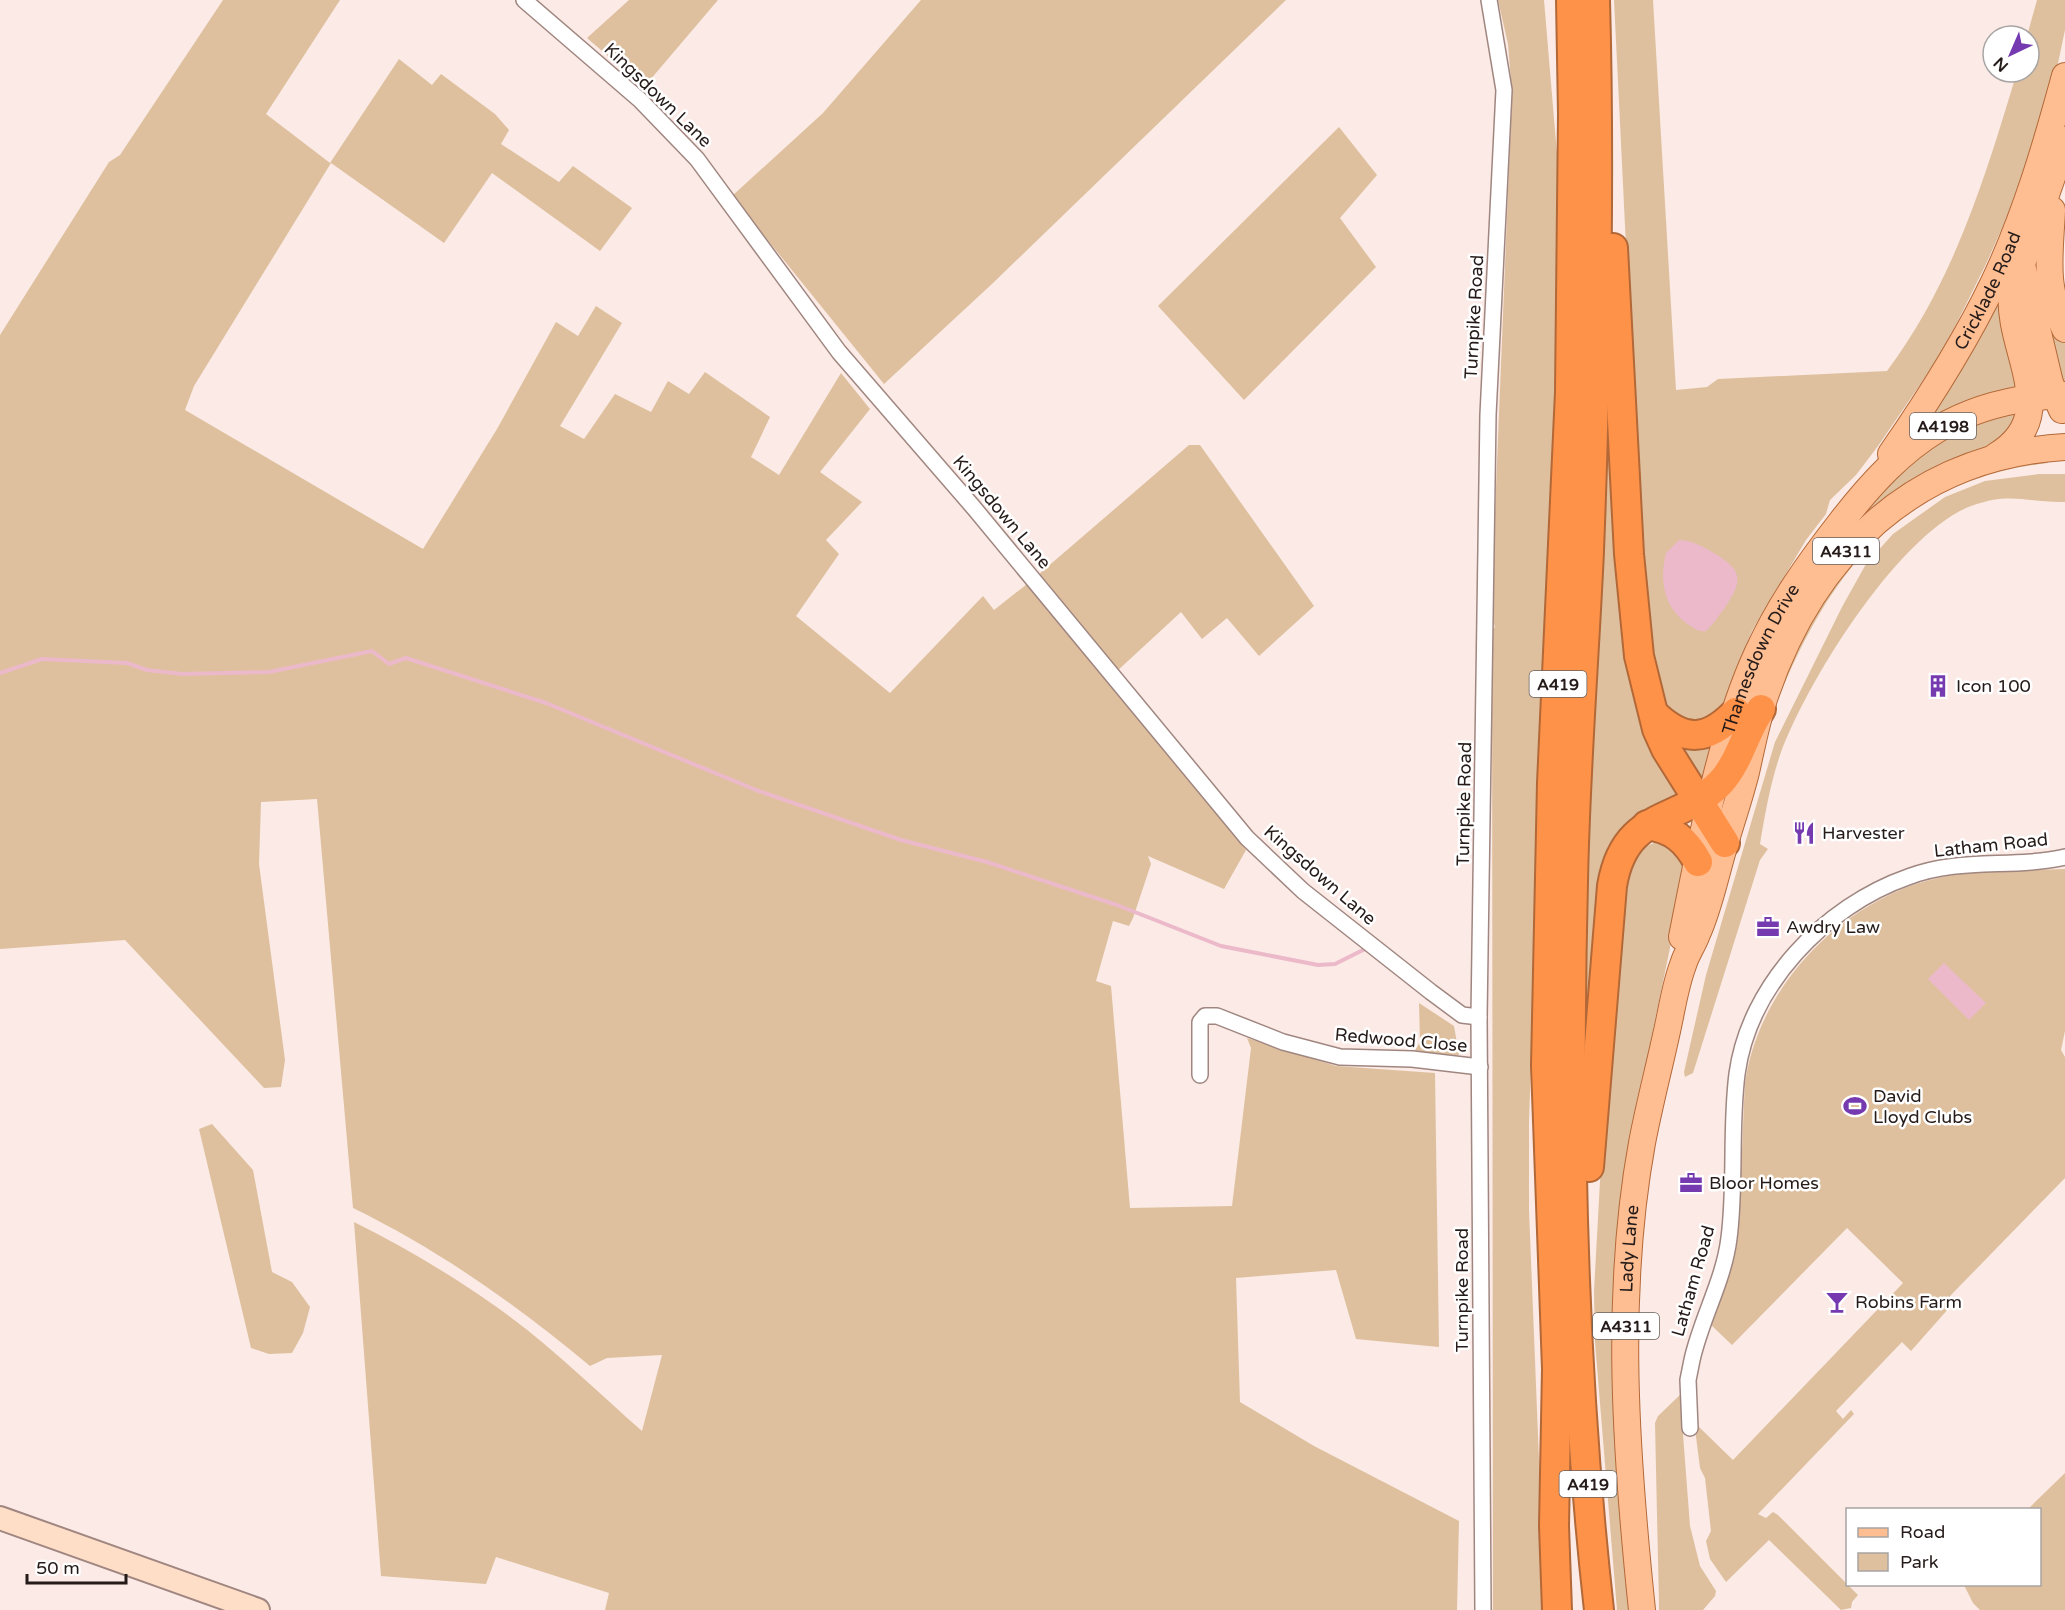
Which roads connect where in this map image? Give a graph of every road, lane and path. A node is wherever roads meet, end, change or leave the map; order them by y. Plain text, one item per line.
1 (524, 0) edge
2 (1489, 0) edge
3 (1587, 4) edge
4 (2065, 76) edge
5 (2065, 140) edge
6 (2052, 183) junction
7 (2015, 231) junction
8 (2021, 263) junction
9 (2065, 328) edge
10 (2054, 400) edge
11 (2065, 447) edge
12 (1995, 456) junction
13 (1870, 484) junction
14 (1748, 711) junction
15 (1655, 715) junction
16 (1708, 800) junction
17 (1647, 825) junction
18 (1725, 843) junction
19 (2065, 856) edge
20 (1698, 862) junction
21 (1683, 964) junction
22 (1479, 1017) junction
23 (1480, 1067) junction
24 (1200, 1075) dead end
25 (1568, 1363) junction
26 (1690, 1428) dead end
27 (0, 1518) edge
28 (258, 1610) edge
29 (1483, 1610) edge
30 (1557, 1610) edge
31 (1576, 1610) edge
32 (1599, 1610) edge
33 (1642, 1610) edge

1 - 22 street, Kingsdown Lane
2 - 22 street, Turnpike Road
3 - 15 highway, A419
3 - 25 highway, A419
4 - 7 main road, Cricklade Road / A4311
5 - 6 main road, A4311
6 - 8 main road, A4311
6 - 9 main road
7 - 8 main road
7 - 13 main road, Cricklade Road / A4311
8 - 10 main road, A4311
10 - 12 main road, A4311
10 - 13 main road, Thamesdown Drive / A4198
11 - 12 main road, Thamesdown Drive / A4198
12 - 14 main road, Thamesdown Drive / A4311
13 - 14 main road, Thamesdown Drive / A4311
14 - 15 highway
14 - 16 highway
14 - 18 main road, Thamesdown Drive / A4311
15 - 16 highway
16 - 17 highway
16 - 18 highway
16 - 20 main road, A4311
17 - 20 highway
17 - 25 highway, A419
18 - 21 main road, Lady Lane / A4311
19 - 26 street, Latham Road
20 - 21 main road, Lady Lane / A4311
21 - 33 main road, Lady Lane / A4311
22 - 23 street, Turnpike Road
23 - 24 street, Redwood Close
23 - 29 street, Turnpike Road
25 - 30 highway, A419
25 - 31 highway, A419
25 - 32 highway, A419
27 - 28 main road

